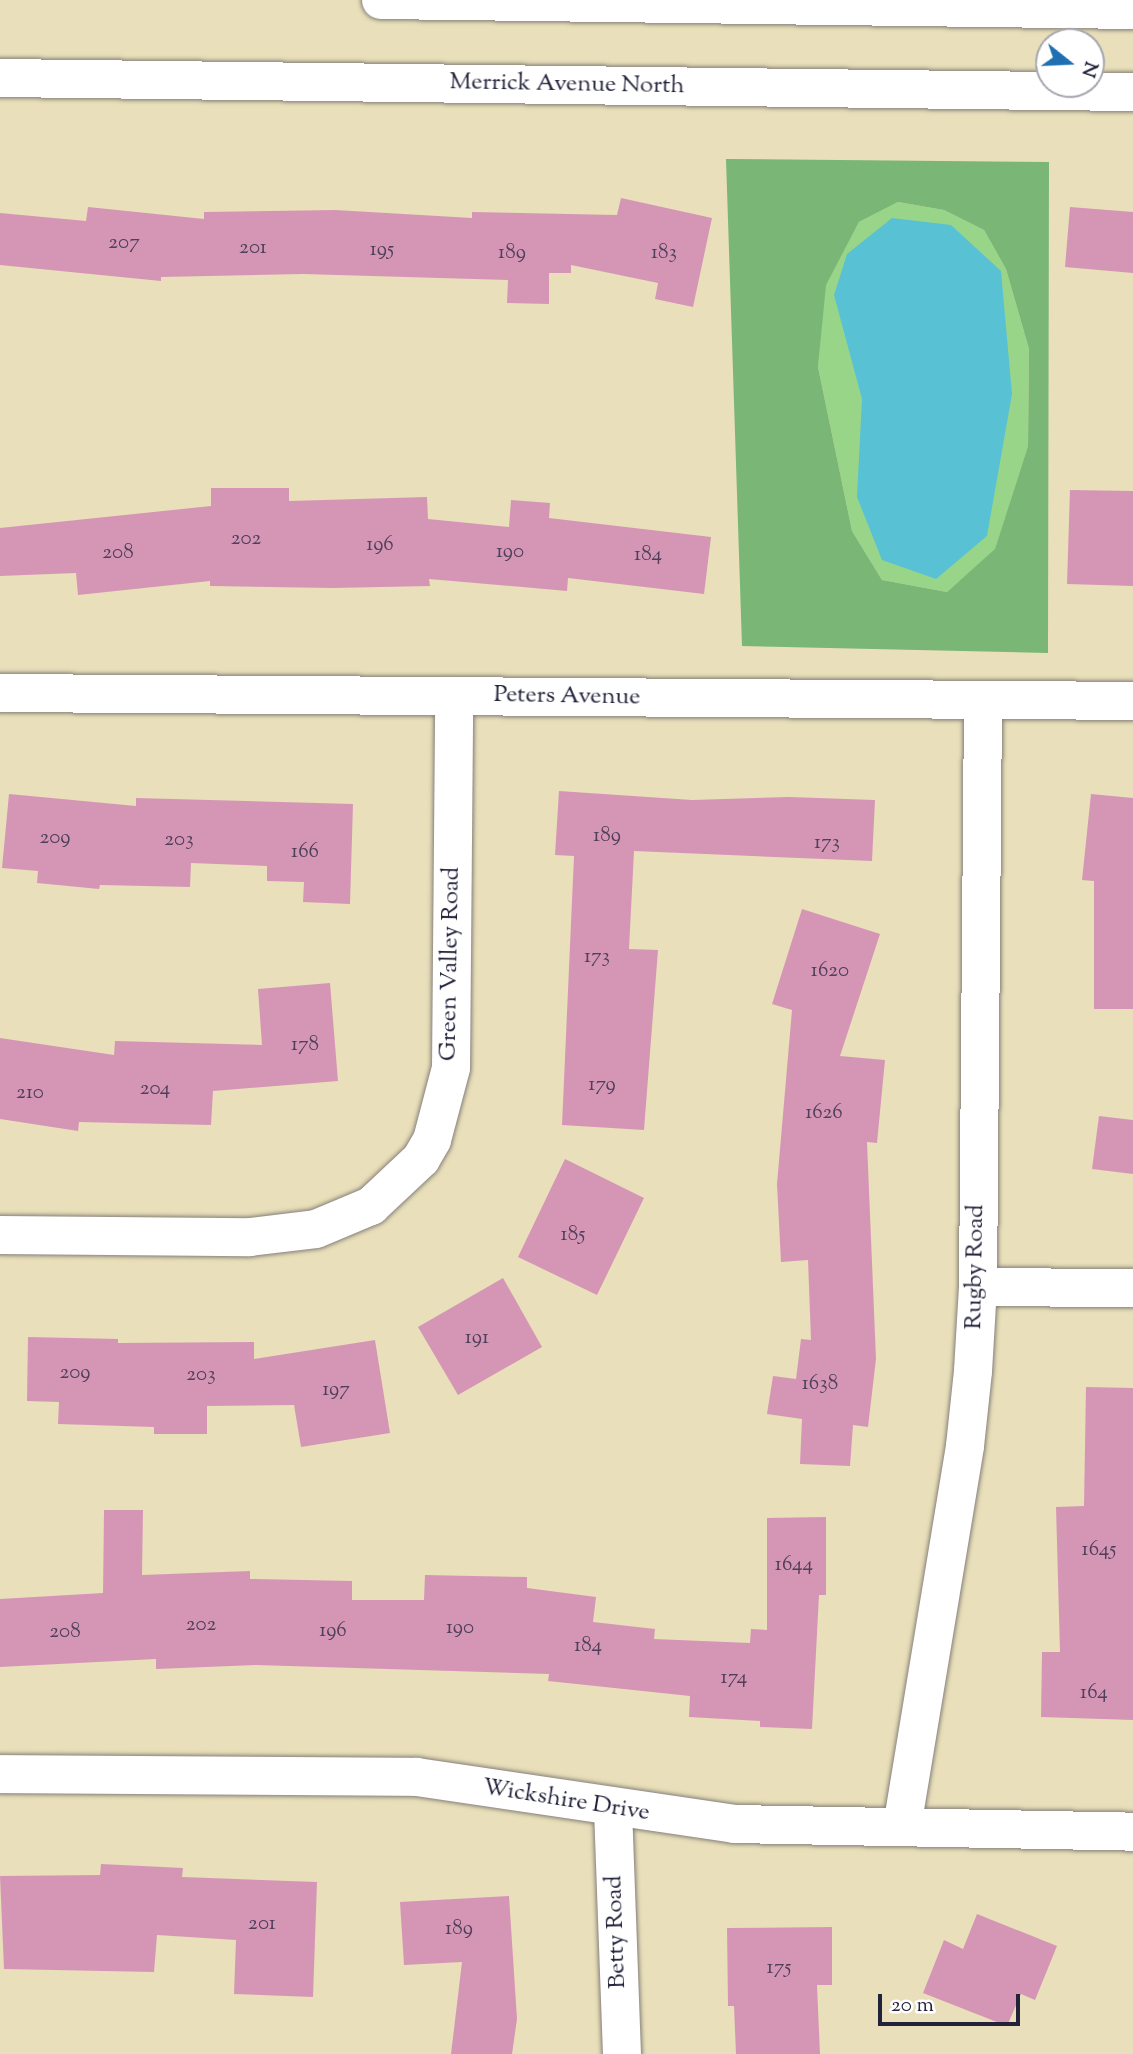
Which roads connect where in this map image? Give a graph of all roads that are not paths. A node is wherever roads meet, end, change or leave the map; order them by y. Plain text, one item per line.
1 (381, 0) edge
2 (1133, 10) edge
3 (0, 78) edge
4 (1133, 92) edge
5 (0, 693) edge
6 (454, 696) junction
7 (983, 701) junction
8 (1133, 701) edge
9 (0, 1235) edge
10 (978, 1287) junction
11 (1133, 1288) edge
12 (0, 1774) edge
13 (613, 1809) junction
14 (902, 1827) junction
15 (1133, 1832) edge
16 (622, 2054) edge

1 - 2 street
3 - 4 street, Merrick Avenue North
5 - 6 street, Peters Avenue
6 - 7 street, Peters Avenue
6 - 9 street, Green Valley Road
7 - 8 street, Peters Avenue
7 - 10 street, Rugby Road
10 - 11 street
10 - 14 street, Rugby Road
12 - 13 street, Wickshire Drive
13 - 14 street, Wickshire Drive
13 - 16 street, Betty Road
14 - 15 street, Wickshire Drive

